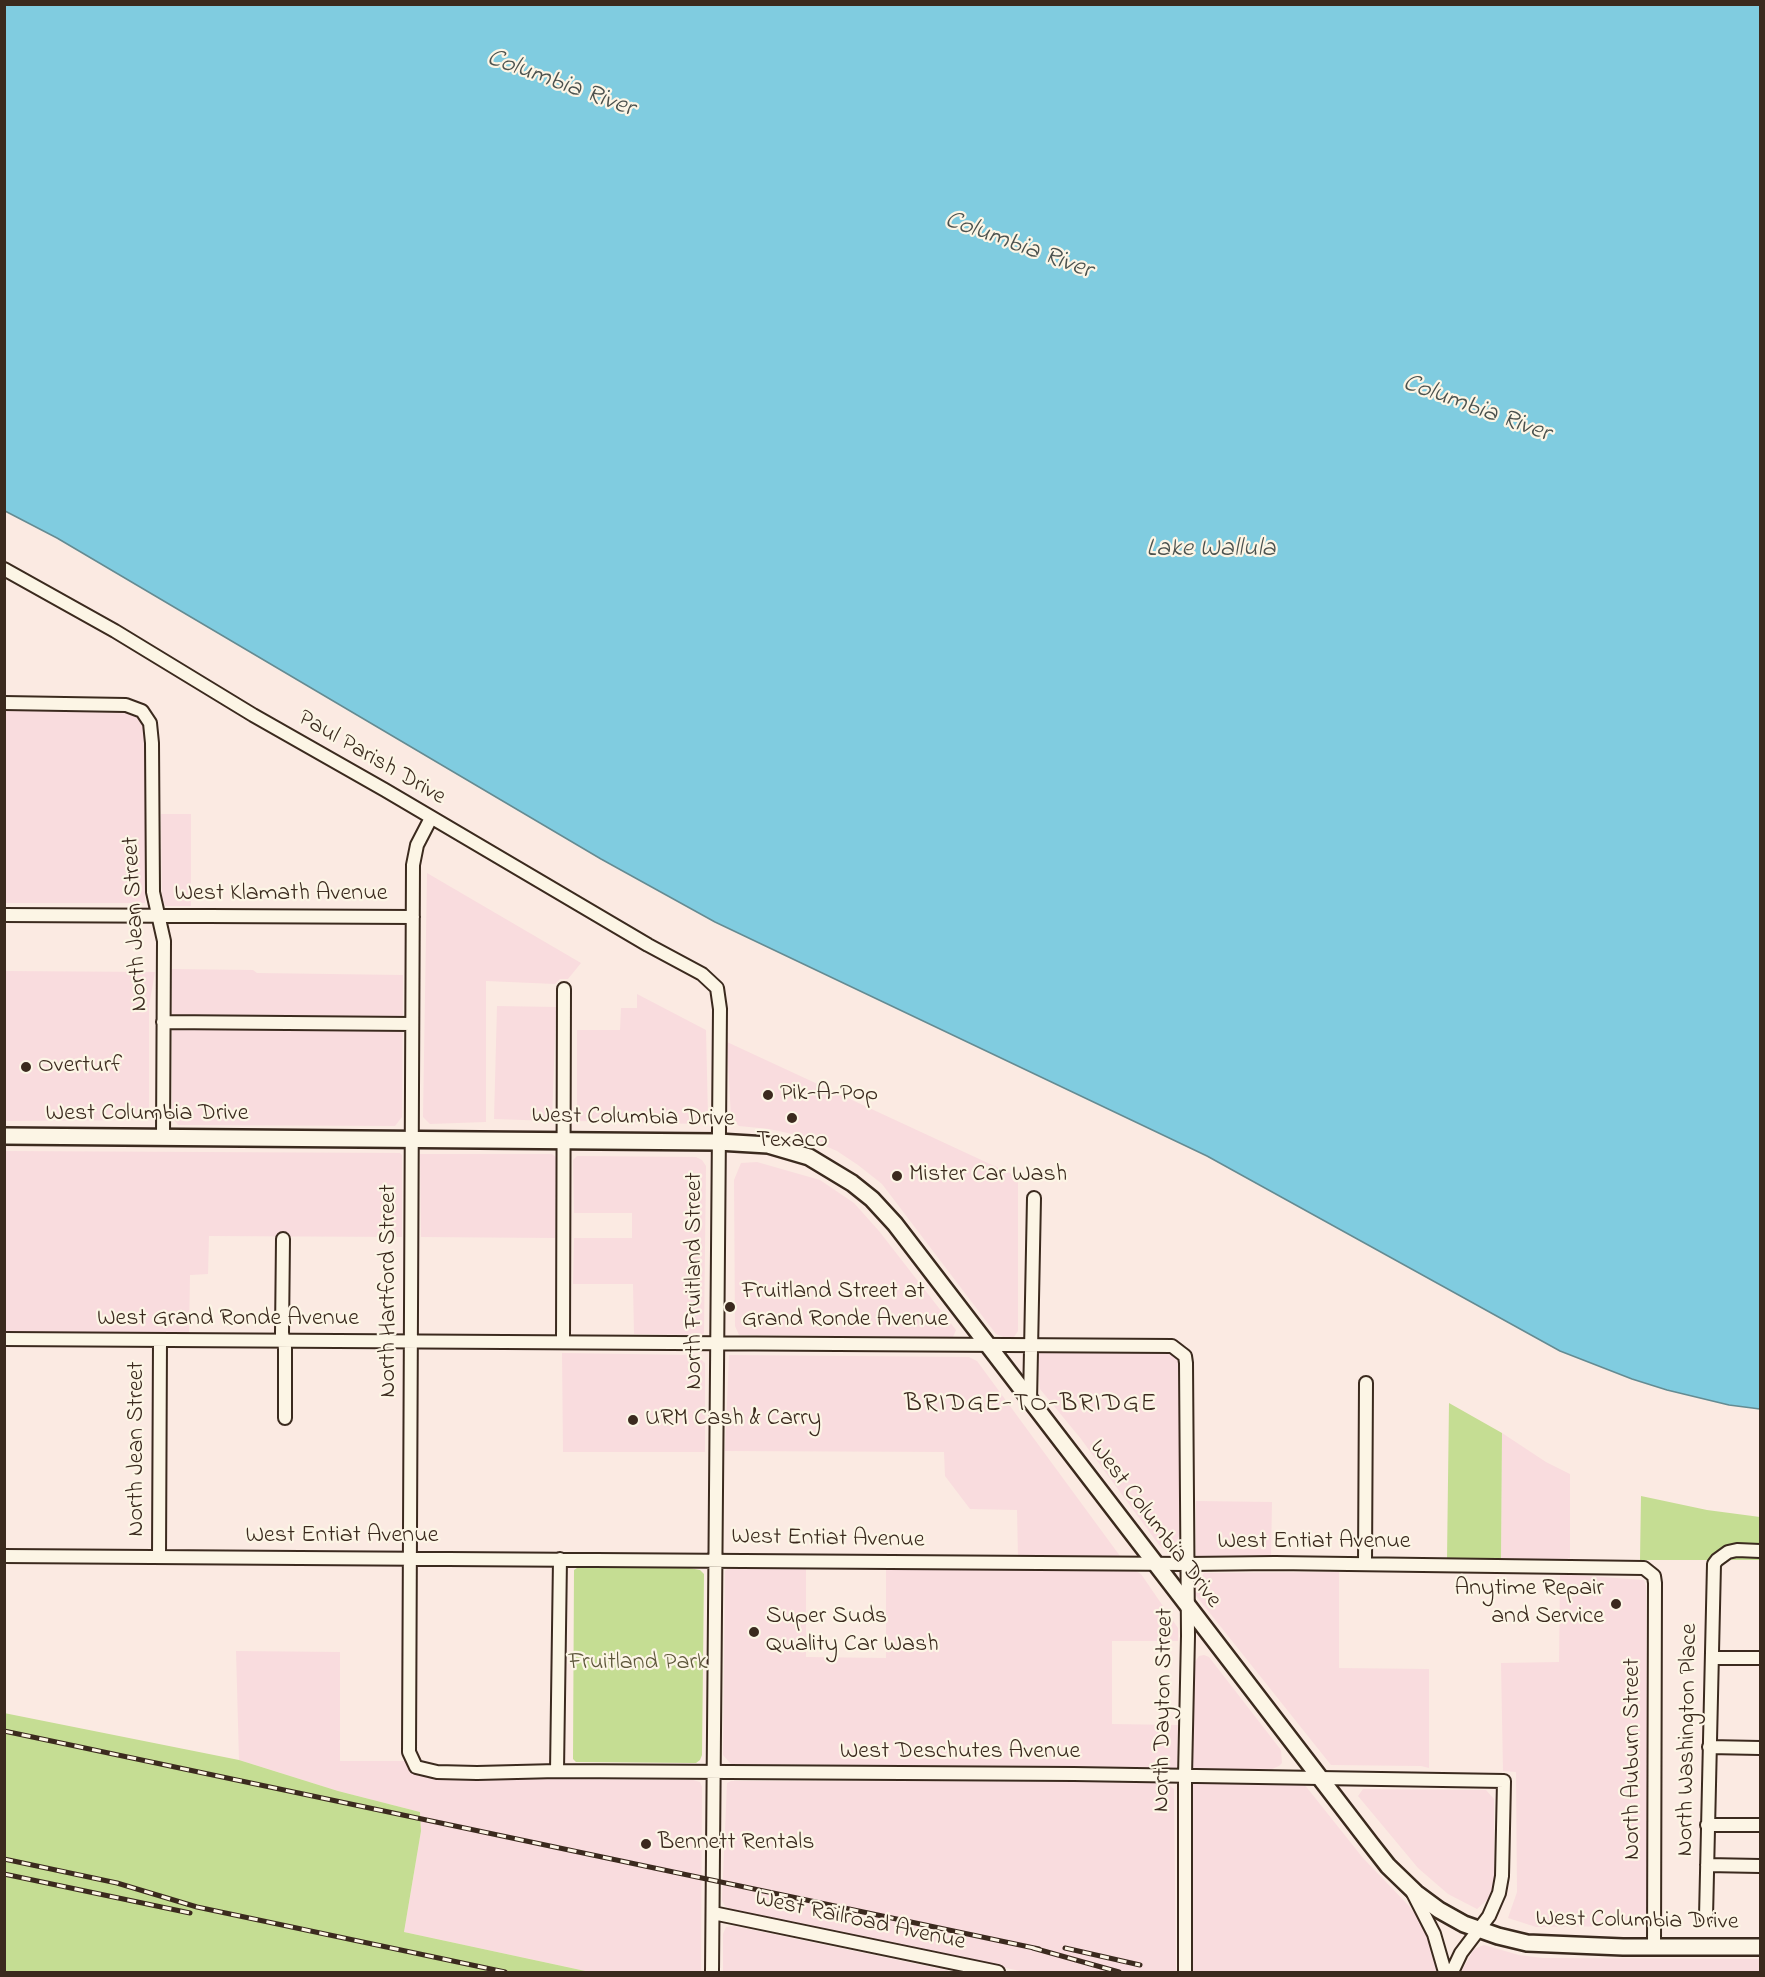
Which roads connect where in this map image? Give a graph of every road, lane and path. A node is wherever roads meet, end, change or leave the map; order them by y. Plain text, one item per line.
1 (4, 569) edge
2 (4, 703) edge
3 (431, 818) junction
4 (4, 915) edge
5 (159, 915) junction
6 (413, 917) junction
7 (716, 986) joint
8 (564, 989) dead end
9 (163, 1022) junction
10 (412, 1024) junction
11 (4, 1136) edge
12 (163, 1137) junction
13 (411, 1139) junction
14 (564, 1140) junction
15 (718, 1142) junction
16 (1034, 1198) dead end
17 (283, 1239) dead end
18 (4, 1339) edge
19 (160, 1341) junction
20 (284, 1341) junction
21 (410, 1341) junction
22 (563, 1342) junction
23 (717, 1343) junction
24 (987, 1345) junction
25 (1032, 1345) junction
26 (1172, 1346) joint
27 (1365, 1383) dead end
28 (1030, 1401) junction
29 (285, 1418) dead end
30 (1761, 1551) edge
31 (4, 1556) edge
32 (159, 1557) junction
33 (409, 1559) junction
34 (560, 1559) junction
35 (715, 1560) junction
36 (1154, 1562) junction
37 (1187, 1564) junction
38 (1365, 1564) junction
39 (1651, 1572) joint
40 (1187, 1605) junction
41 (1712, 1658) junction
42 (1761, 1658) edge
43 (1709, 1747) junction
44 (1761, 1748) edge
45 (416, 1767) joint
46 (557, 1771) junction
47 (714, 1772) junction
48 (1185, 1776) junction
49 (1320, 1779) junction
50 (1707, 1825) junction
51 (1761, 1825) edge
52 (1707, 1865) junction
53 (1761, 1866) edge
54 (1409, 1887) junction
55 (713, 1913) junction
56 (1706, 1917) dead end
57 (1479, 1929) junction
58 (1654, 1947) junction
59 (1761, 1947) edge
60 (712, 1972) edge
61 (998, 1972) edge
62 (1185, 1972) edge
63 (1445, 1972) edge
64 (1452, 1972) edge

1 - 3 street, Paul Parish Drive
2 - 5 street, North Jean Street
3 - 6 street, North Hartford Street
3 - 7 street, Paul Parish Drive
4 - 5 street, West Klamath Avenue
5 - 6 street, West Klamath Avenue
5 - 9 street, North Jean Street
6 - 10 street, North Hartford Street
7 - 15 street, North Fruitland Street
8 - 14 street
9 - 10 street
9 - 12 street, North Jean Street
10 - 13 street, North Hartford Street
11 - 12 main road, West Columbia Drive
12 - 13 main road, West Columbia Drive
13 - 14 main road, West Columbia Drive
13 - 21 street, North Hartford Street
14 - 15 main road, West Columbia Drive
14 - 22 street
15 - 23 street, North Fruitland Street
15 - 24 main road, West Columbia Drive
16 - 25 street
17 - 20 street
18 - 19 street, West Grand Ronde Avenue
19 - 20 street, West Grand Ronde Avenue
19 - 32 street, North Jean Street
20 - 21 street, West Grand Ronde Avenue
20 - 29 street
21 - 22 street, West Grand Ronde Avenue
21 - 33 street, North Hartford Street
22 - 23 street, West Grand Ronde Avenue
23 - 24 street, West Grand Ronde Avenue
23 - 35 street, North Fruitland Street
24 - 25 street, West Grand Ronde Avenue
24 - 28 main road, West Columbia Drive
25 - 26 street, West Grand Ronde Avenue
25 - 28 street
26 - 37 street, North Dayton Street
27 - 38 street
28 - 36 main road, West Columbia Drive
30 - 41 street, North Washington Place
31 - 32 street, West Entiat Avenue
32 - 33 street, West Entiat Avenue
33 - 34 street, West Entiat Avenue
33 - 45 street, North Hartford Street
34 - 35 street, West Entiat Avenue
34 - 46 street
35 - 36 street, West Entiat Avenue
35 - 47 street, North Fruitland Street
36 - 37 street, West Entiat Avenue
36 - 40 main road, West Columbia Drive
37 - 38 street, West Entiat Avenue
37 - 40 street, North Dayton Street
38 - 39 street, West Entiat Avenue
39 - 58 street, North Auburn Street
40 - 48 street, North Dayton Street
40 - 49 main road, West Columbia Drive
41 - 42 street
41 - 43 street, North Washington Place
43 - 44 street
43 - 50 street, North Washington Place
45 - 46 street, West Deschutes Avenue
46 - 47 street, West Deschutes Avenue
47 - 48 street, West Deschutes Avenue
47 - 55 street, North Fruitland Street
48 - 49 street, West Deschutes Avenue
48 - 62 street, North Dayton Street
49 - 54 main road, West Columbia Drive
49 - 57 street, West Deschutes Avenue
50 - 51 street
50 - 52 street, North Washington Place
52 - 53 street
52 - 56 street, North Washington Place
54 - 57 main road, West Columbia Drive
54 - 63 street
55 - 60 street, North Fruitland Street
55 - 61 street, West Railroad Avenue
57 - 58 main road, West Columbia Drive
57 - 64 street
58 - 59 main road, West Columbia Drive

